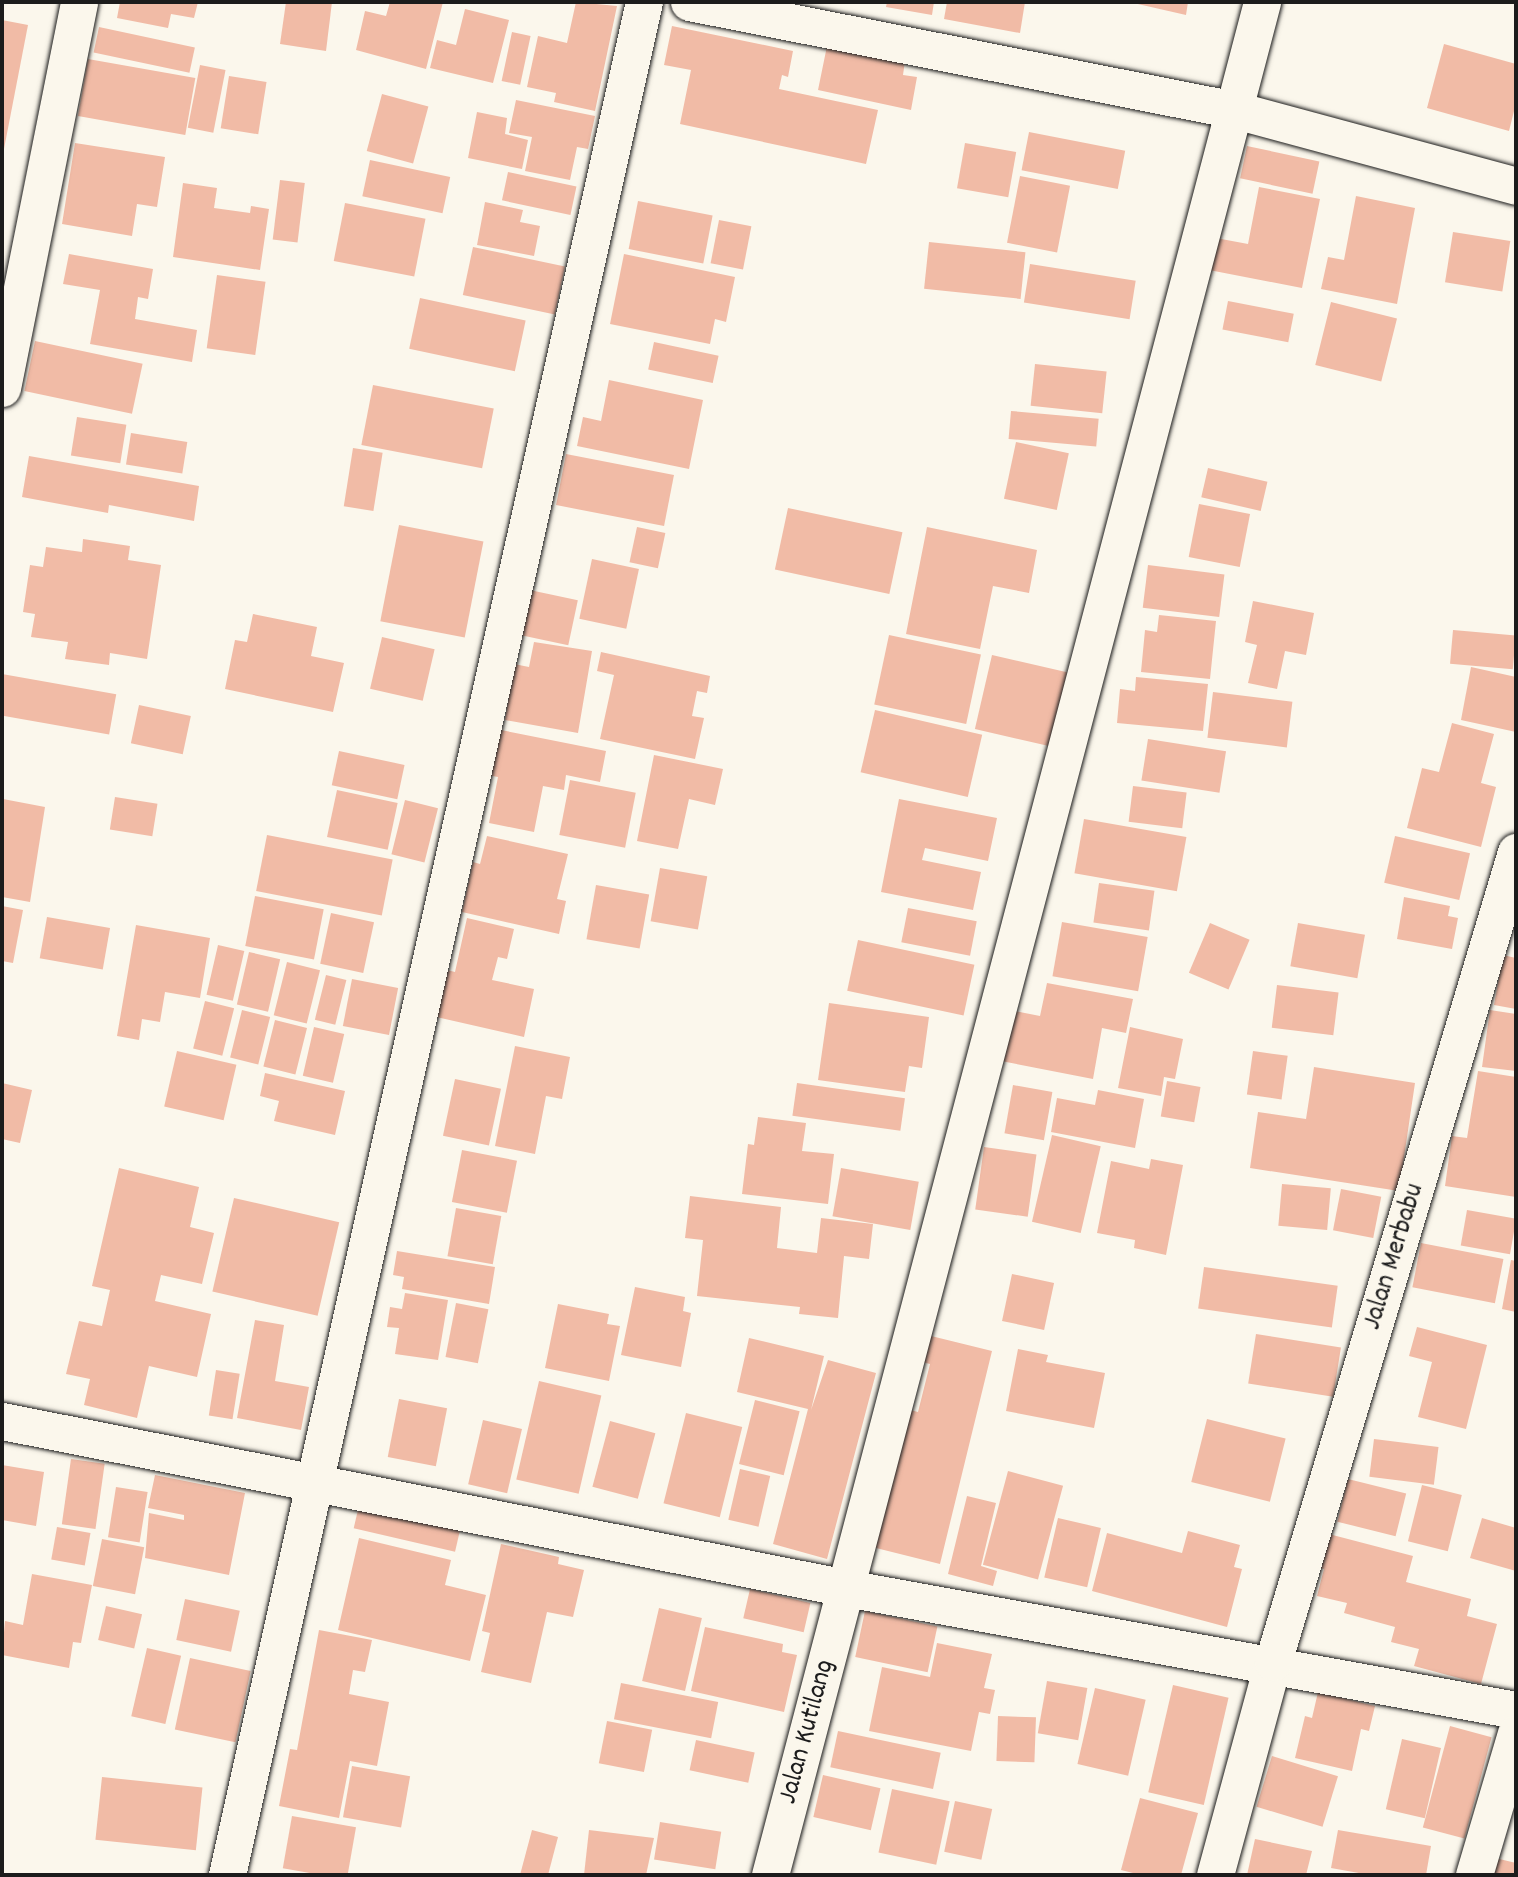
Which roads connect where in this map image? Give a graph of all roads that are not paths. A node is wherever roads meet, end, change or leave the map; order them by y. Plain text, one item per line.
1 (79, 2) edge
2 (644, 2) edge
3 (689, 2) edge
4 (1262, 2) edge
5 (1235, 110) junction
6 (1516, 186) edge
7 (2, 388) edge
8 (1516, 852) edge
9 (2, 1421) edge
10 (314, 1480) junction
11 (846, 1588) junction
12 (1273, 1662) junction
13 (1516, 1710) edge
14 (1516, 1733) edge
15 (227, 1875) edge
16 (770, 1875) edge
17 (1215, 1875) edge
18 (1474, 1875) edge

1 - 7 street
2 - 10 street
3 - 5 street
4 - 5 street, Jalan Kutilang
5 - 6 street
5 - 11 street, Jalan Kutilang
8 - 12 street, Jalan Merbabu
9 - 10 street
10 - 11 street
10 - 15 street
11 - 12 street
11 - 16 street, Jalan Kutilang
12 - 13 street
12 - 17 street, Jalan Merbabu
14 - 18 street

